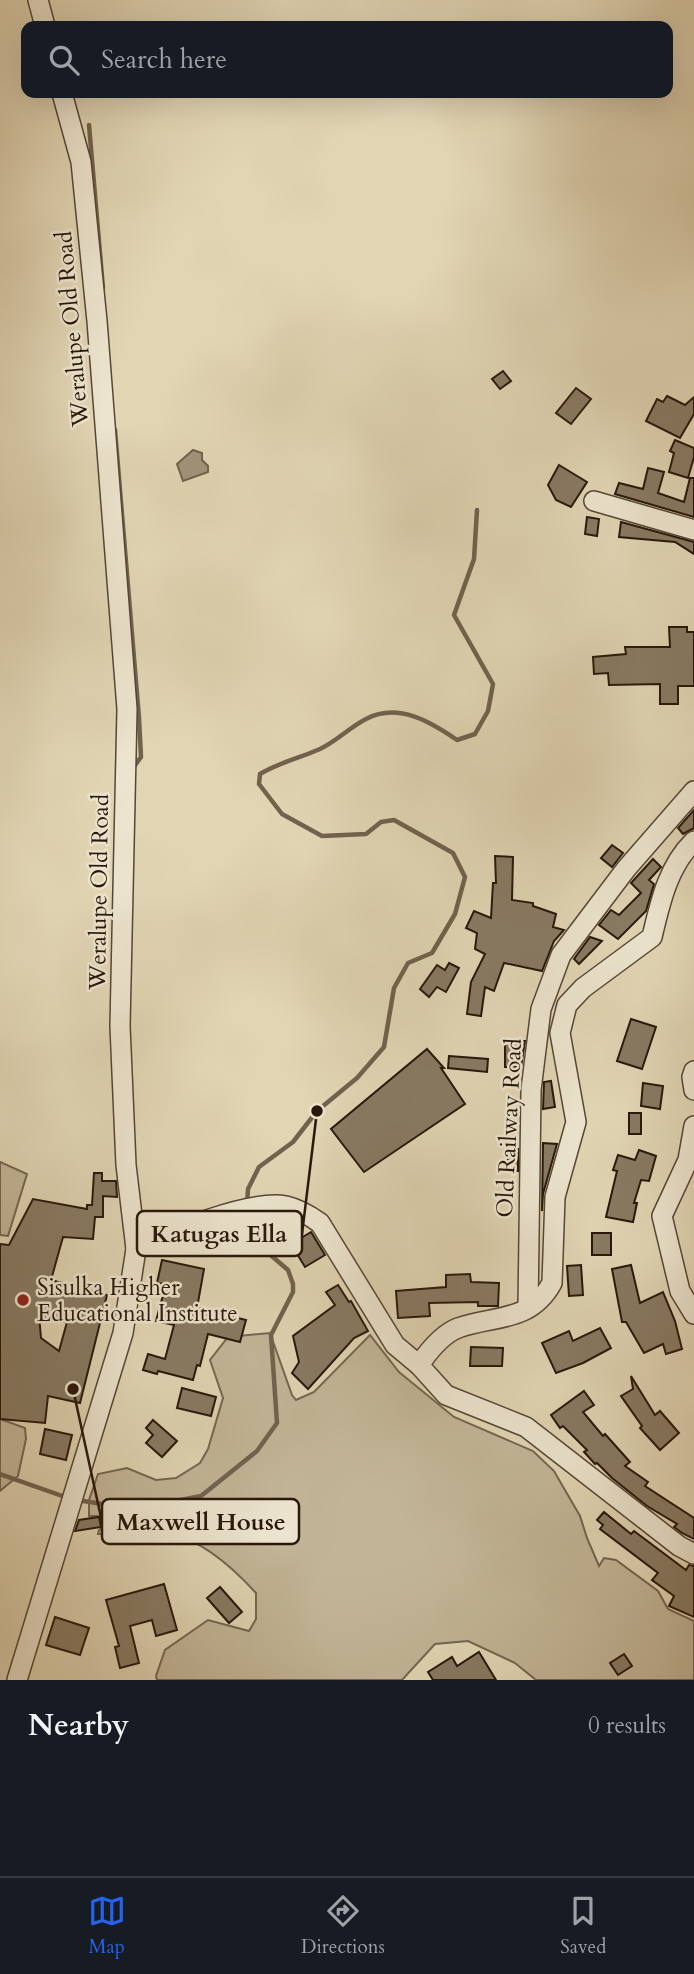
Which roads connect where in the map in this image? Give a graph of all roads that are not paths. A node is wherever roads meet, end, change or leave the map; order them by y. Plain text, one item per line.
1 (38, 0) edge
2 (44, 21) edge
3 (63, 98) edge
4 (594, 501) dead end
5 (694, 530) edge
6 (694, 791) edge
7 (694, 841) edge
8 (694, 1071) edge
9 (694, 1090) edge
10 (694, 1126) edge
11 (136, 1249) junction
12 (528, 1308) junction
13 (694, 1314) edge
14 (419, 1365) junction
15 (694, 1555) edge
16 (17, 1680) edge

1 - 2 street
3 - 11 street, Weralupe Old Road
4 - 5 street
6 - 12 street, Old Railway Road
7 - 12 street
8 - 9 street
10 - 13 street
11 - 14 street
11 - 16 street, Weralupe Old Road
12 - 14 street
14 - 15 street

